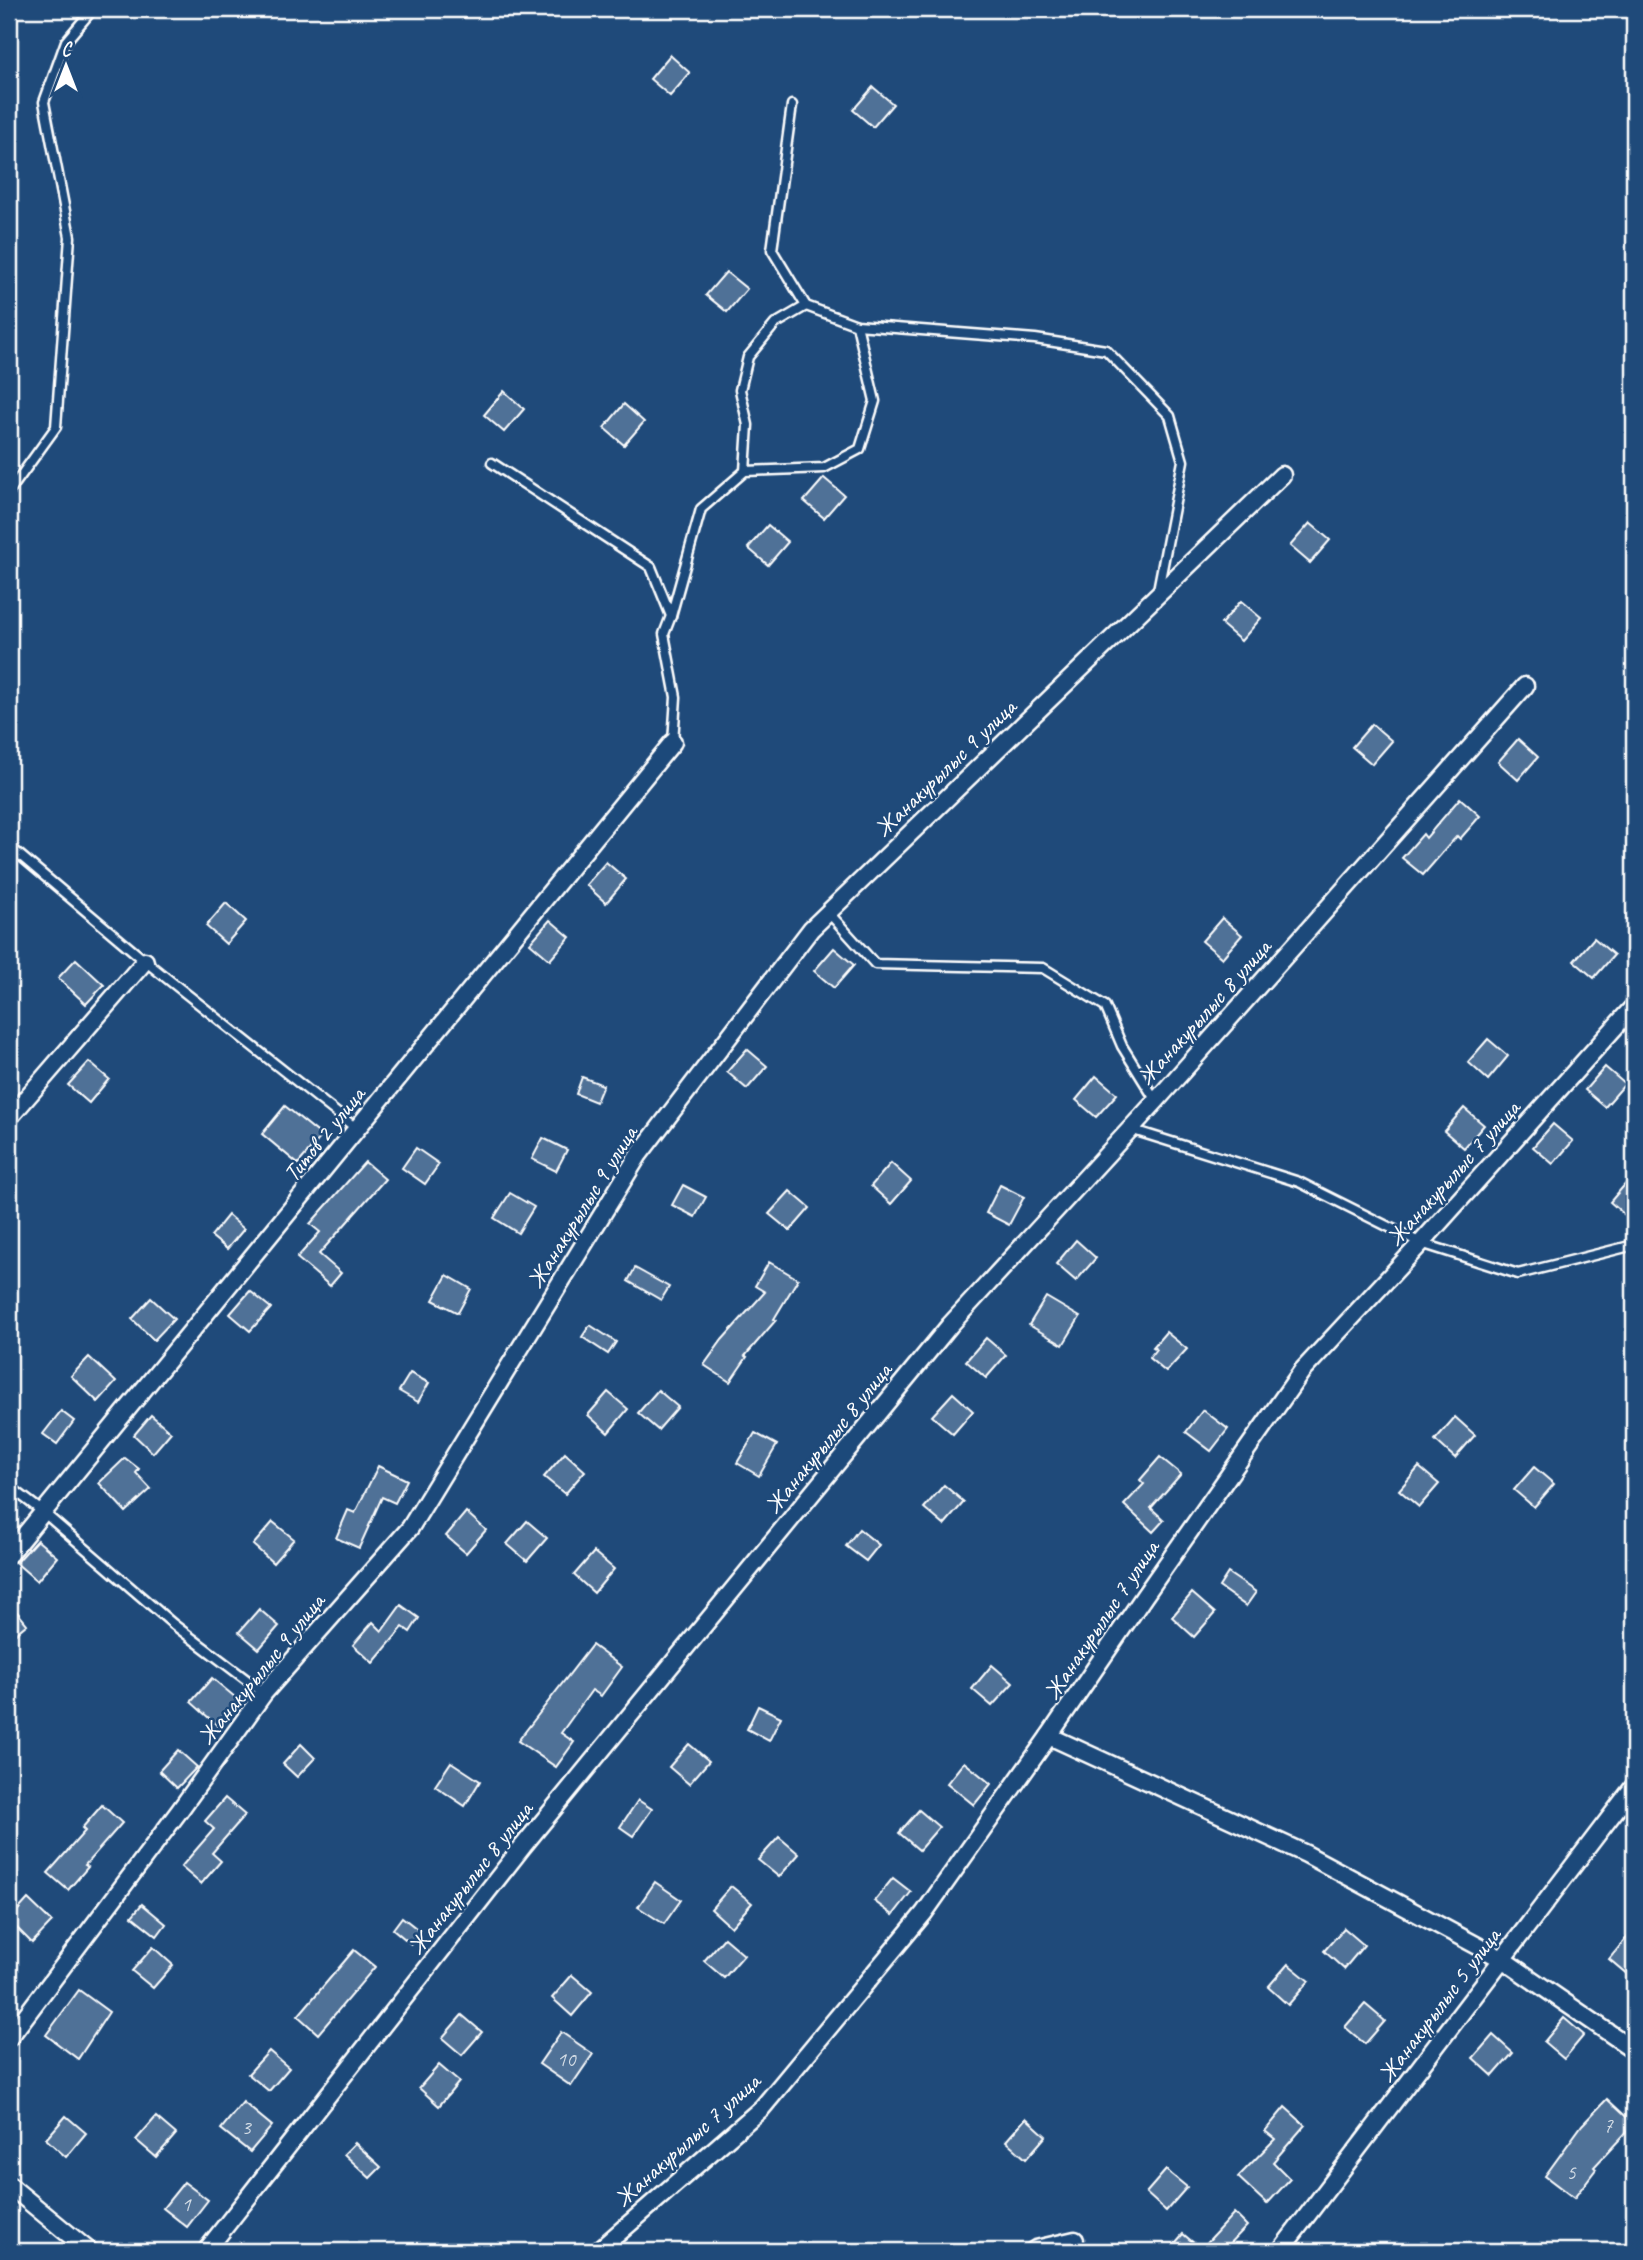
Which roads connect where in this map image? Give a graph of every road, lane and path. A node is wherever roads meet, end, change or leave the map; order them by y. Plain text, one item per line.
1 (93, 9) edge
2 (792, 105) dead end
3 (806, 306) junction
4 (857, 325) junction
5 (492, 463) dead end
6 (745, 471) junction
7 (1282, 475) dead end
8 (9, 492) edge
9 (1156, 597) junction
10 (671, 616) junction
11 (1525, 686) dead end
12 (673, 742) joint
13 (9, 846) edge
14 (828, 912) junction
15 (145, 961) junction
16 (1634, 1006) edge
17 (1156, 1101) junction
18 (9, 1118) edge
19 (1130, 1129) junction
20 (357, 1130) junction
21 (1421, 1243) junction
22 (1634, 1245) edge
23 (9, 1486) edge
24 (44, 1512) junction
25 (9, 1554) edge
26 (264, 1693) junction
27 (1049, 1736) junction
28 (1634, 1786) edge
29 (1503, 1959) junction
30 (9, 2038) edge
31 (1634, 2050) edge
32 (9, 2185) edge
33 (1075, 2240) dead end
34 (89, 2251) edge
35 (206, 2251) edge
36 (598, 2251) edge
37 (1033, 2251) edge
38 (1280, 2251) edge

1 - 8 lane
2 - 3 lane
3 - 4 lane
3 - 6 lane
4 - 6 lane
4 - 9 lane
5 - 10 lane
6 - 10 lane
7 - 9 street, Жанакурылыс 9 улица
9 - 14 street, Жанакурылыс 9 улица
10 - 12 lane
11 - 17 street, Жанакурылыс 8 улица
12 - 20 street, Титов 2 улица
13 - 15 lane
14 - 17 lane
14 - 26 street, Жанакурылыс 9 улица
15 - 18 street
15 - 20 lane
16 - 21 street, Жанакурылыс 7 улица
17 - 19 street, Жанакурылыс 8 улица
19 - 21 lane
19 - 35 street, Жанакурылыс 8 улица
20 - 24 street, Титов 2 улица
21 - 22 lane
21 - 27 street, Жанакурылыс 7 улица
23 - 24 lane
24 - 25 street, Титов 2 улица
24 - 26 lane
26 - 30 street, Жанакурылыс 9 улица
27 - 29 street
27 - 36 street, Жанакурылыс 7 улица
28 - 29 street, Жанакурылыс 5 улица
29 - 31 street
29 - 38 street, Жанакурылыс 5 улица
32 - 34 street
33 - 37 street

